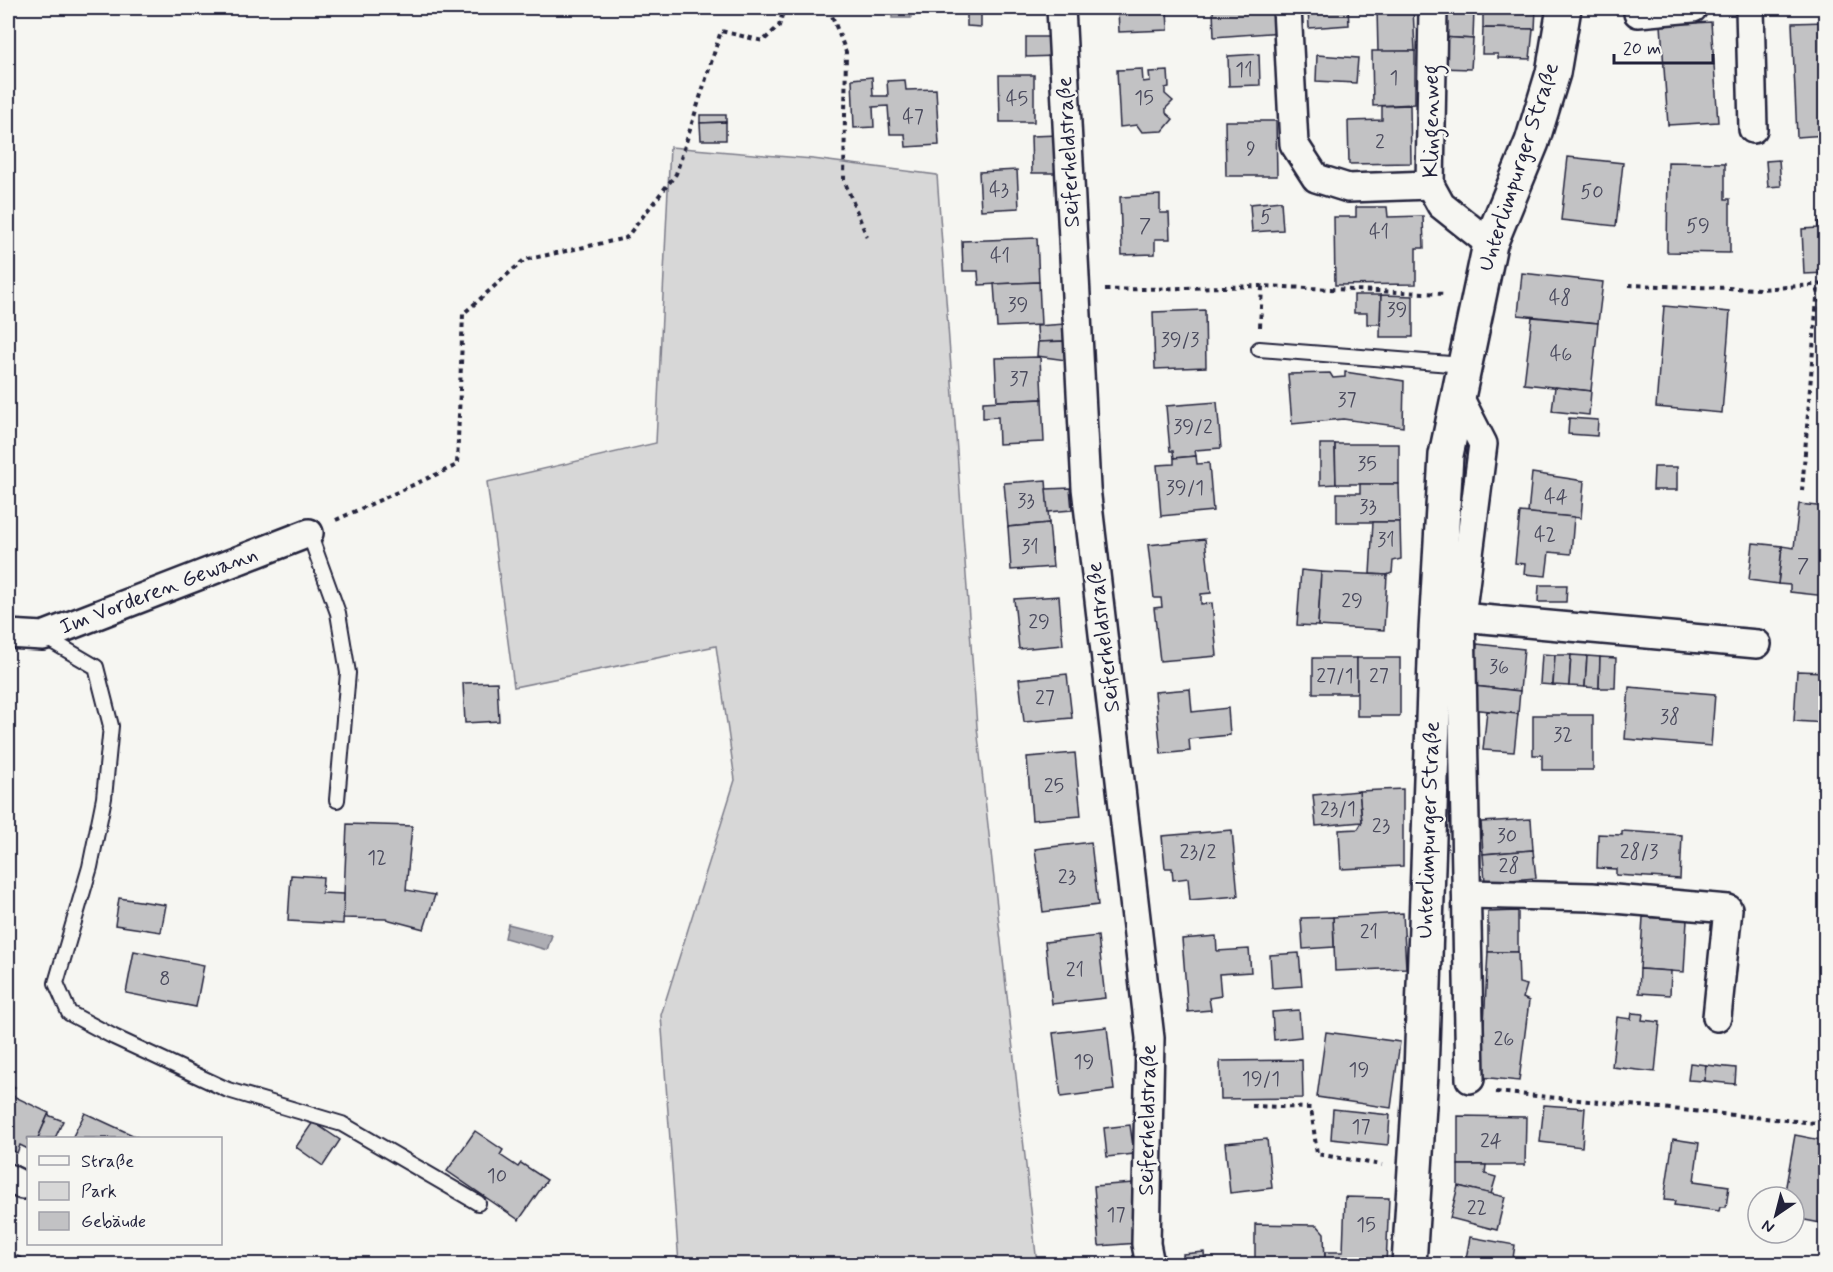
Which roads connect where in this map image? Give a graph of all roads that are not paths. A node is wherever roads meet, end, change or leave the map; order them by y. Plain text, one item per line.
1 (1061, 8) edge
2 (1287, 8) edge
3 (1433, 8) edge
4 (1564, 8) edge
5 (1693, 8) edge
6 (1750, 8) edge
7 (1638, 13) dead end
8 (1753, 129) dead end
9 (1430, 184) junction
10 (1490, 244) junction
11 (1259, 349) road end
12 (1463, 365) junction
13 (1459, 398) junction
14 (309, 533) joint
15 (1461, 617) junction
16 (8, 634) edge
17 (43, 636) junction
18 (1758, 644) dead end
19 (337, 800) dead end
20 (1467, 894) junction
21 (1717, 1017) dead end
22 (1470, 1079) road end
23 (478, 1203) dead end
24 (1150, 1264) edge
25 (1408, 1264) edge

1 - 24 street, Seiferheldstraße
2 - 9 street
3 - 9 street, Klingenweg
4 - 10 street, Unterlimpurger Straße
5 - 7 street
6 - 8 street
9 - 10 street, Klingenweg
10 - 12 street, Unterlimpurger Straße
11 - 12 lane
12 - 13 street, Unterlimpurger Straße
13 - 15 street, Unterlimpurger Straße
13 - 25 street, Unterlimpurger Straße
14 - 17 street, Im Vorderen Gewann
14 - 19 lane
15 - 18 street
15 - 20 street, Unterlimpurger Straße
16 - 17 street, Im Vorderen Gewann
17 - 23 lane
20 - 21 street, Unterlimpurger Straße
20 - 22 street, Unterlimpurger Straße

